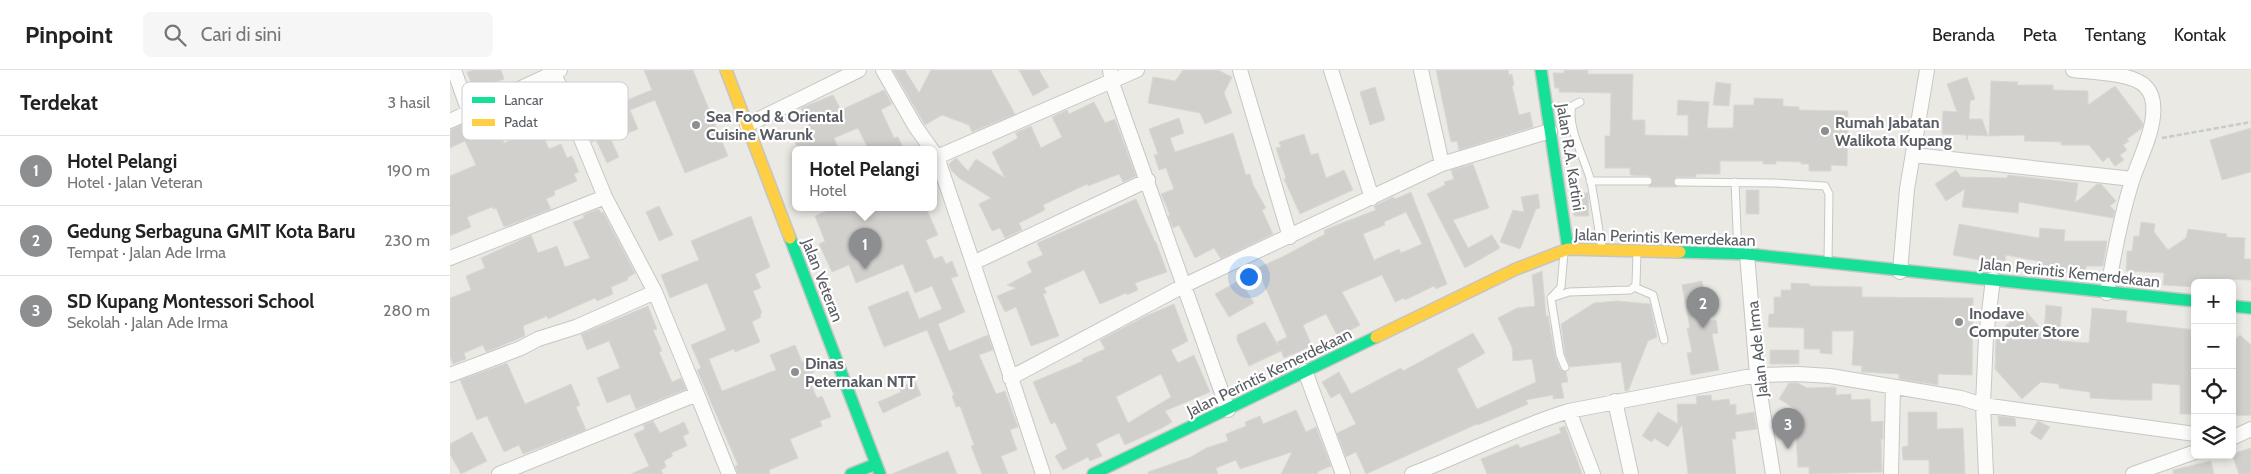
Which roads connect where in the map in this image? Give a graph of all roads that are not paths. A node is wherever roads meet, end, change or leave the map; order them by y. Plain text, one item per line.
1 (454, 70) edge
2 (726, 70) edge
3 (859, 70) edge
4 (883, 70) edge
5 (1138, 70) edge
6 (1240, 70) edge
7 (1331, 70) edge
8 (1421, 70) edge
9 (1541, 70) edge
10 (1927, 70) edge
11 (2073, 70) edge
12 (557, 71) edge
13 (1111, 76) edge
14 (533, 82) edge
15 (462, 92) edge
16 (1580, 102) dead end
17 (462, 115) edge
18 (450, 121) edge
19 (747, 125) junction
20 (1550, 131) junction
21 (583, 140) edge
22 (929, 146) edge
23 (937, 152) edge
24 (1914, 155) junction
25 (937, 161) edge
26 (1442, 164) junction
27 (2133, 179) junction
28 (1148, 180) junction
29 (1590, 181) junction
30 (1648, 181) dead end
31 (1678, 182) dead end
32 (1735, 182) junction
33 (605, 197) junction
34 (1372, 198) junction
35 (1290, 237) junction
36 (1566, 250) junction
37 (1602, 251) junction
38 (1637, 252) junction
39 (1743, 254) junction
40 (450, 258) edge
41 (1828, 262) junction
42 (973, 263) junction
43 (1900, 272) junction
44 (1993, 279) junction
45 (1185, 285) junction
46 (1634, 287) junction
47 (655, 292) junction
48 (2107, 293) junction
49 (1551, 298) junction
50 (2191, 301) edge
51 (2236, 306) edge
52 (2251, 308) edge
53 (1664, 340) dead end
54 (1564, 367) dead end
55 (1305, 371) junction
56 (450, 375) edge
57 (1757, 375) junction
58 (1010, 378) junction
59 (1893, 387) junction
60 (697, 394) junction
61 (1615, 401) junction
62 (1983, 405) junction
63 (1228, 410) junction
64 (1569, 411) junction
65 (2251, 430) edge
66 (2191, 433) edge
67 (2236, 436) edge
68 (2191, 453) edge
69 (878, 469) edge
70 (1418, 473) edge
71 (499, 474) edge
72 (729, 474) edge
73 (851, 474) edge
74 (1043, 474) edge
75 (1093, 474) edge
76 (1343, 474) edge
77 (1593, 474) edge
78 (1631, 474) edge
79 (1773, 474) edge
80 (1891, 474) edge
81 (1986, 474) edge
82 (2133, 474) edge

1 - 15 street
2 - 19 main road, Jalan Veteran
3 - 19 street
4 - 22 street
5 - 13 street
6 - 35 street
7 - 34 street
8 - 26 street
9 - 20 main road, Jalan R.A. Kartini
10 - 24 street
11 - 27 street
12 - 14 street
13 - 23 street
13 - 28 street
16 - 29 lane
17 - 18 street
19 - 69 main road, Jalan Veteran
20 - 26 street
20 - 36 main road, Jalan R.A. Kartini
21 - 33 street
24 - 27 street
24 - 43 street
25 - 42 street
26 - 34 street
27 - 48 street
28 - 42 street
28 - 45 street
29 - 30 lane
29 - 37 lane
31 - 32 lane
32 - 39 lane
32 - 41 lane
33 - 40 street
33 - 47 street
34 - 35 street
35 - 45 street
36 - 37 main road, Jalan Perintis Kemerdekaan
36 - 49 lane
36 - 55 main road, Jalan Perintis Kemerdekaan
37 - 38 main road, Jalan Perintis Kemerdekaan
38 - 39 main road, Jalan Perintis Kemerdekaan
38 - 46 lane
39 - 41 main road, Jalan Perintis Kemerdekaan
39 - 57 street, Jalan Ade Irma
41 - 43 main road, Jalan Perintis Kemerdekaan
42 - 58 street
43 - 44 main road, Jalan Perintis Kemerdekaan
44 - 48 main road, Jalan Perintis Kemerdekaan
44 - 62 street
45 - 58 street
45 - 63 street
46 - 49 lane
46 - 53 lane
47 - 56 street
47 - 60 street
48 - 50 main road, Jalan Perintis Kemerdekaan
49 - 54 lane
51 - 52 main road
55 - 63 main road, Jalan Perintis Kemerdekaan
55 - 76 street
57 - 59 street
57 - 61 street
57 - 79 street, Jalan Ade Irma
58 - 74 street
59 - 62 street
59 - 80 street
60 - 71 street
60 - 72 street
61 - 64 street
61 - 78 street
62 - 66 street
62 - 81 street
63 - 75 main road, Jalan Perintis Kemerdekaan
64 - 70 street
64 - 77 street
65 - 67 street
68 - 82 street
69 - 73 main road

